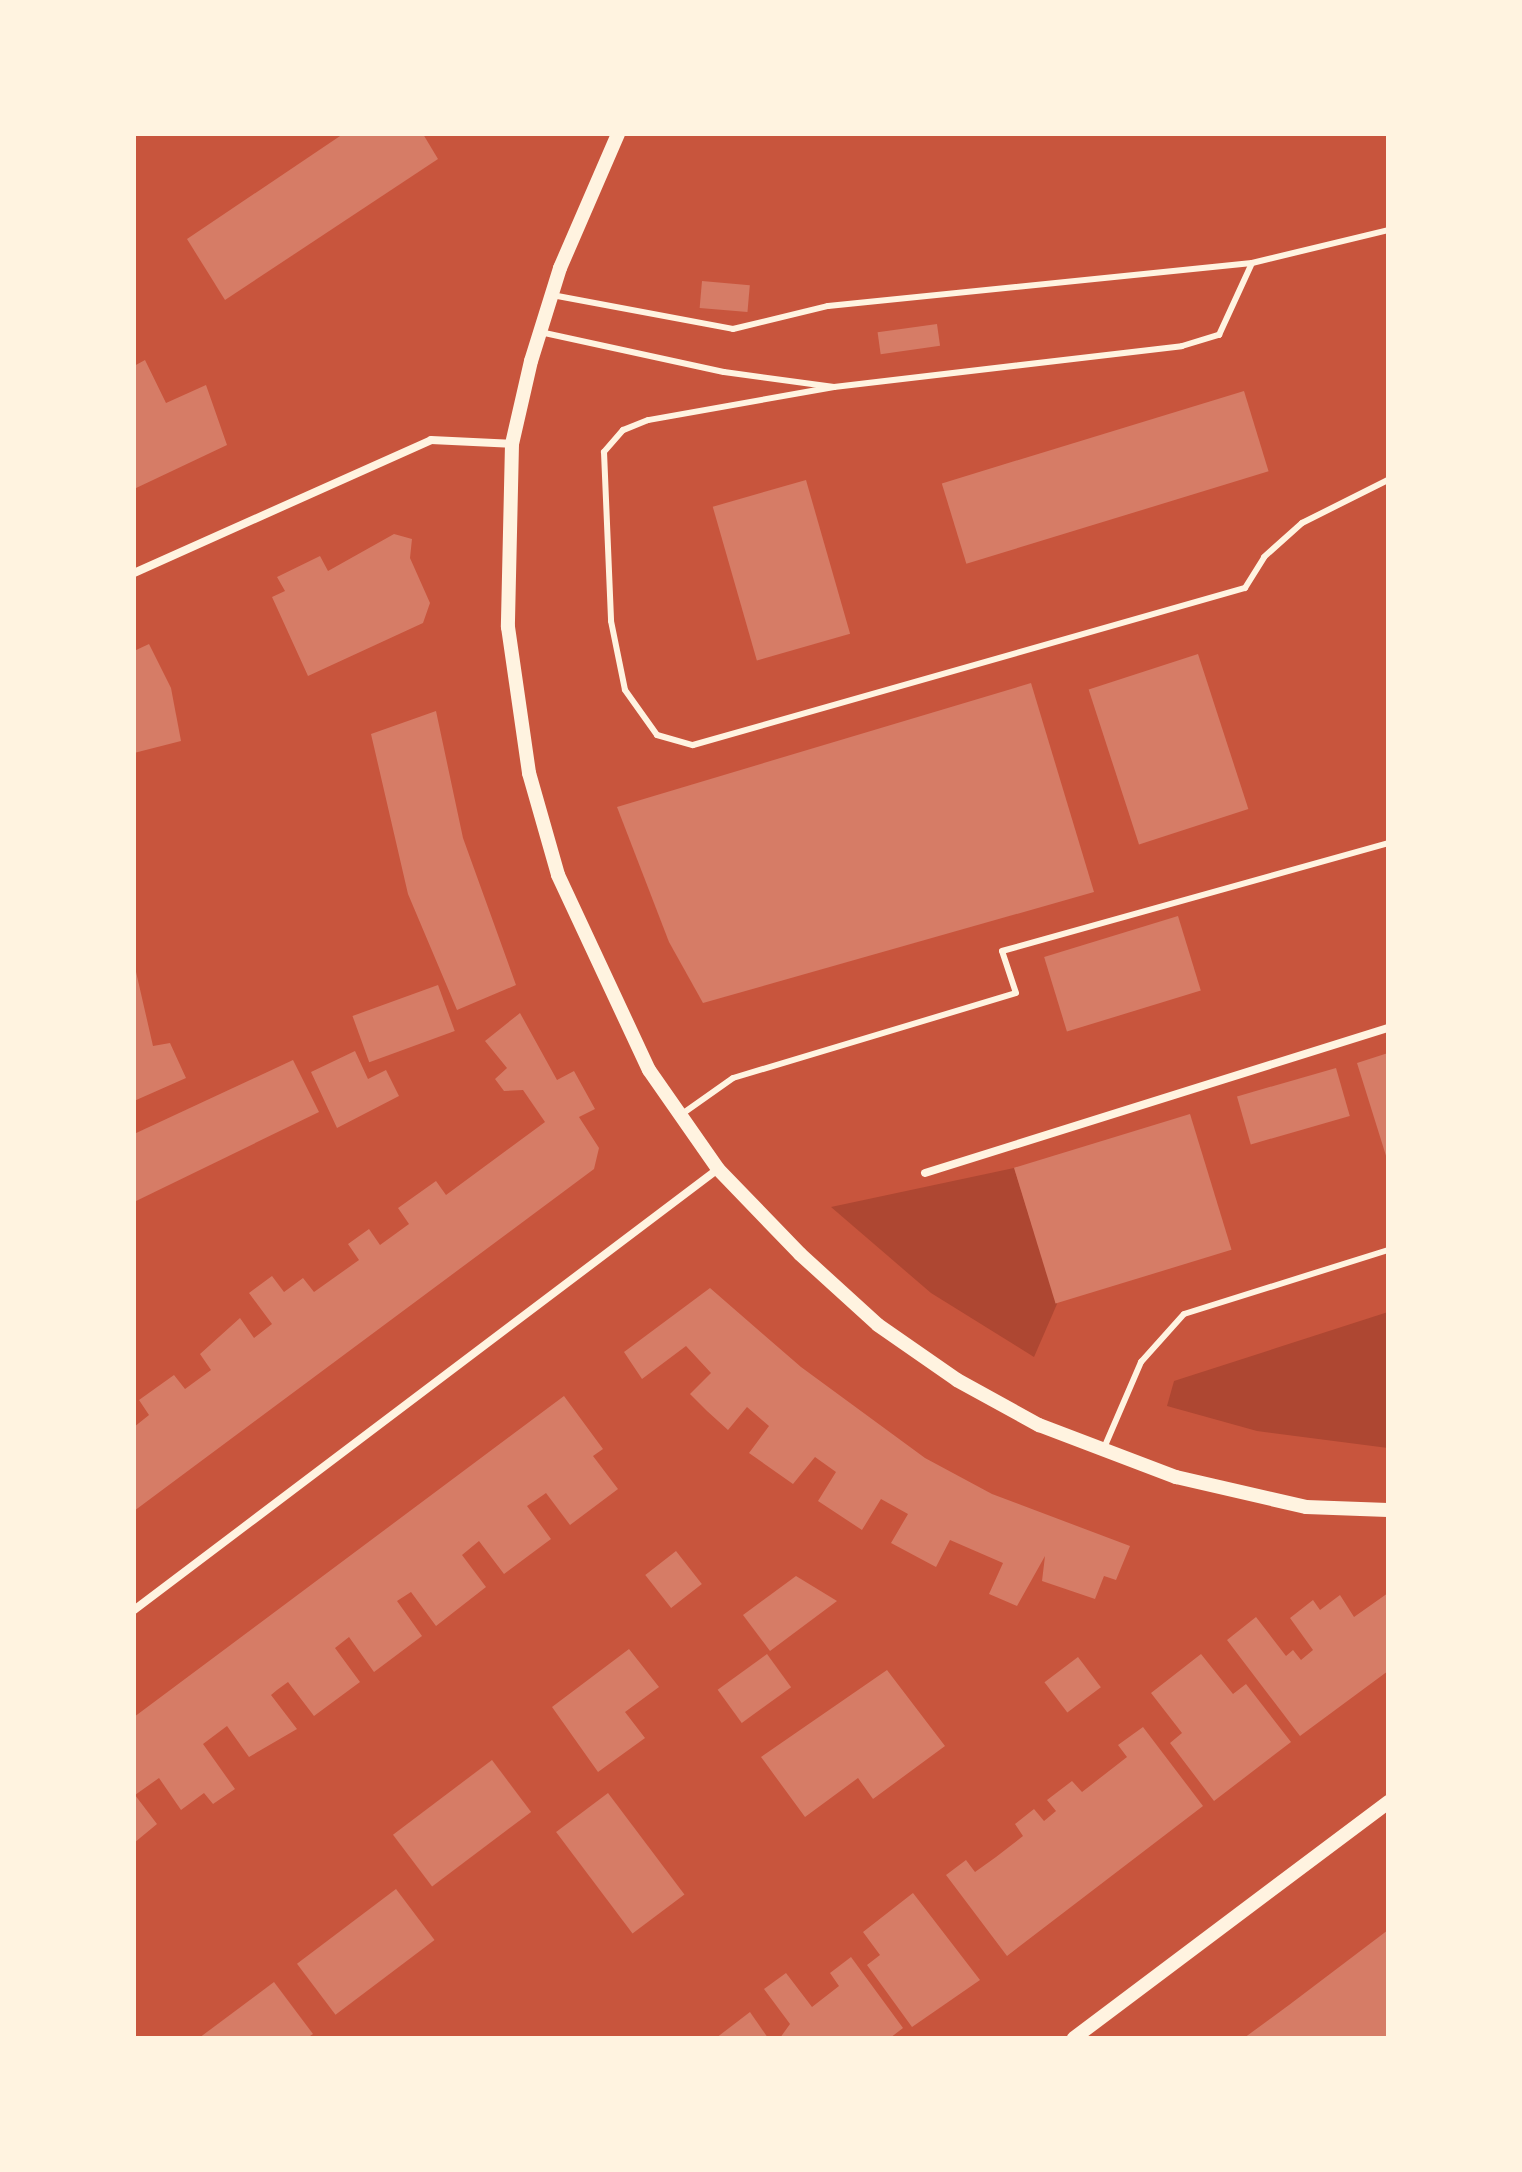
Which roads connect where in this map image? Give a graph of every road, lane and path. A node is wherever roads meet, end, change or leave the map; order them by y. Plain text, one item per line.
1 (618, 134) edge
2 (1388, 230) edge
3 (1252, 263) junction
4 (552, 295) junction
5 (540, 332) junction
6 (834, 387) junction
7 (512, 444) junction
8 (1388, 480) edge
9 (134, 573) edge
10 (1388, 843) edge
11 (1388, 1028) edge
12 (679, 1116) junction
13 (718, 1169) junction
14 (925, 1173) dead end
15 (1388, 1250) edge
16 (1103, 1451) junction
17 (1388, 1510) edge
18 (134, 1610) edge
19 (1388, 1802) edge
20 (1074, 2038) edge

1 - 4 street
2 - 3 lane
3 - 4 lane
3 - 6 lane
4 - 5 street
5 - 6 lane
5 - 7 street
6 - 8 lane
7 - 9 street
7 - 12 street
10 - 12 lane
11 - 14 street
12 - 13 street
13 - 16 street
13 - 18 street
15 - 16 lane
16 - 17 street
19 - 20 street

